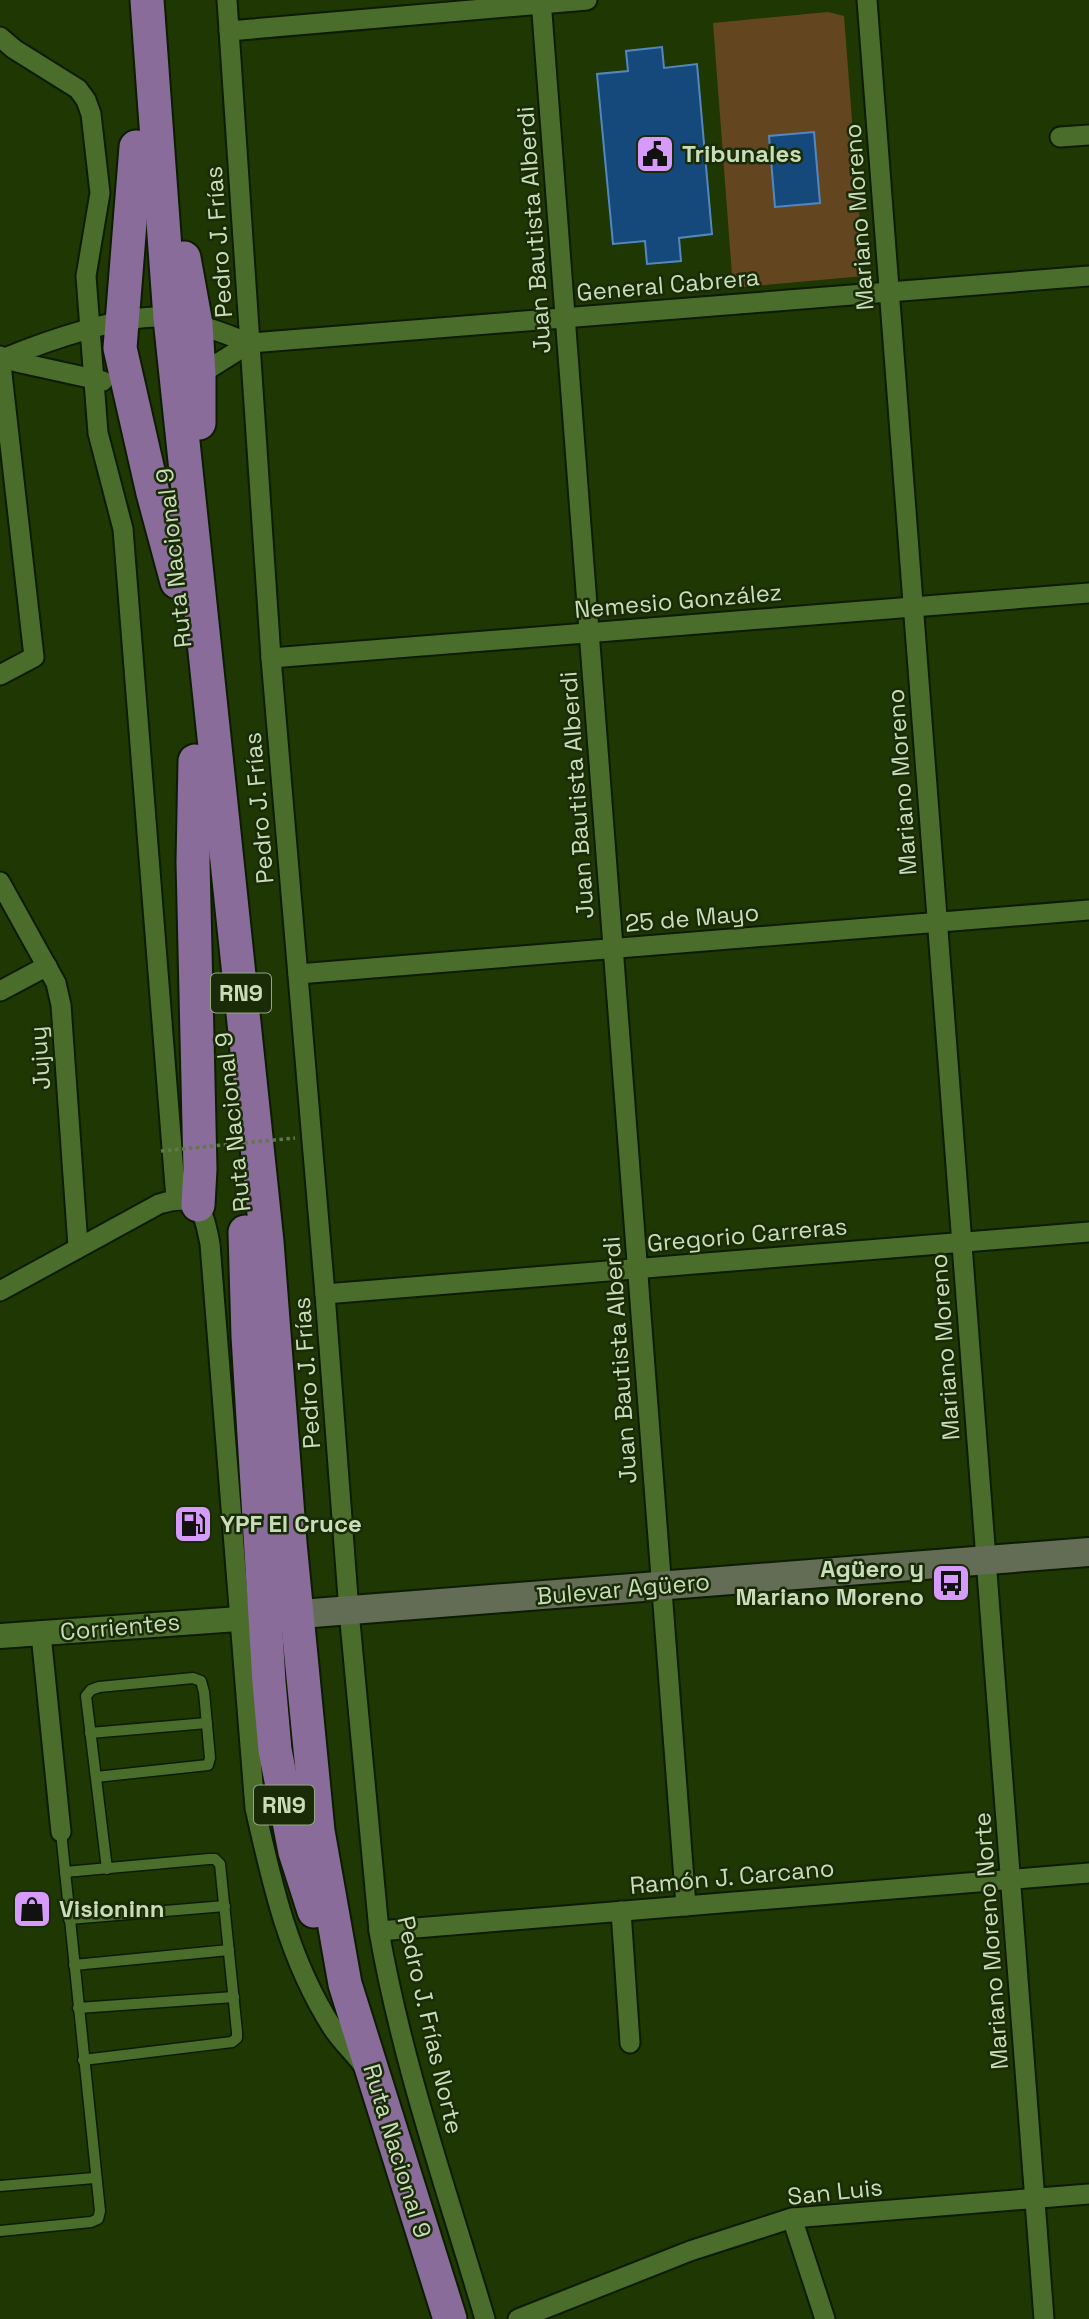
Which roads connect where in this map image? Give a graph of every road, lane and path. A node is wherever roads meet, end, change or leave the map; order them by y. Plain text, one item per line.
1 (125, 0) edge
2 (147, 0) edge
3 (226, 0) edge
4 (587, 0) edge
5 (867, 0) edge
6 (541, 2) edge
7 (229, 32) junction
8 (5, 48) edge
9 (1089, 135) edge
10 (1060, 137) dead end
11 (146, 143) junction
12 (1089, 276) edge
13 (890, 292) junction
14 (565, 318) junction
15 (159, 320) junction
16 (90, 329) junction
17 (250, 343) junction
18 (1, 358) edge
19 (199, 375) junction
20 (94, 379) junction
21 (128, 387) junction
22 (193, 541) junction
23 (177, 582) junction
24 (1089, 593) edge
25 (914, 607) junction
26 (589, 633) junction
27 (271, 658) junction
28 (0, 676) edge
29 (195, 761) junction
30 (0, 881) edge
31 (1089, 910) edge
32 (937, 922) junction
33 (613, 948) junction
34 (47, 966) junction
35 (298, 974) junction
36 (0, 991) edge
37 (295, 1138) dead end
38 (161, 1151) dead end
39 (187, 1202) junction
40 (1089, 1232) edge
41 (962, 1242) junction
42 (78, 1246) junction
43 (638, 1269) junction
44 (0, 1291) edge
45 (326, 1294) junction
46 (1089, 1552) edge
47 (986, 1560) junction
48 (662, 1586) junction
49 (349, 1611) junction
50 (267, 1616) junction
51 (41, 1634) junction
52 (0, 1636) edge
53 (207, 1723) junction
54 (90, 1733) junction
55 (96, 1777) junction
56 (61, 1832) joint
57 (107, 1869) junction
58 (65, 1872) junction
59 (1089, 1873) edge
60 (1011, 1880) junction
61 (225, 1906) junction
62 (686, 1906) junction
63 (621, 1911) junction
64 (69, 1919) junction
65 (379, 1931) junction
66 (229, 1950) junction
67 (74, 1965) junction
68 (234, 1997) junction
69 (78, 2008) junction
70 (630, 2043) dead end
71 (83, 2060) junction
72 (373, 2076) junction
73 (94, 2178) junction
74 (0, 2186) edge
75 (1089, 2194) edge
76 (1035, 2200) junction
77 (792, 2218) junction
78 (0, 2231) edge
79 (450, 2319) edge
80 (485, 2319) edge
81 (518, 2319) edge
82 (825, 2319) edge
83 (1044, 2319) edge

1 - 11 highway
2 - 11 highway
3 - 7 street, Pedro J. Frías
4 - 6 street
5 - 13 street, Mariano Moreno
6 - 7 street
6 - 14 street, Juan Bautista Alberdi
7 - 17 street, Pedro J. Frías
8 - 16 street
9 - 10 street
11 - 15 highway
11 - 15 highway
12 - 13 street, General Cabrera
13 - 14 street, General Cabrera
13 - 25 street, Mariano Moreno
14 - 17 street, General Cabrera
14 - 26 street, Juan Bautista Alberdi
15 - 16 street
15 - 17 street
15 - 19 highway
15 - 21 highway
15 - 22 highway, Ruta Nacional 9 / RN9
15 - 23 highway, Ruta Nacional 9 / RN9
16 - 18 street
16 - 20 street
17 - 19 street
17 - 27 street, Pedro J. Frías
18 - 20 street
18 - 28 street
19 - 22 highway
20 - 21 street
20 - 39 street
21 - 23 highway
22 - 50 highway, Ruta Nacional 9 / RN9
23 - 29 highway, Ruta Nacional 9 / RN9
24 - 25 street, Nemesio González
25 - 26 street, Nemesio González
25 - 32 street, Mariano Moreno
26 - 27 street, Nemesio González
26 - 33 street, Juan Bautista Alberdi
27 - 35 street, Pedro J. Frías
29 - 39 highway
29 - 50 highway, Ruta Nacional 9 / RN9
30 - 34 street, Jujuy
31 - 32 street, 25 de Mayo
32 - 33 street, 25 de Mayo
32 - 41 street, Mariano Moreno
33 - 35 street, 25 de Mayo
33 - 43 street, Juan Bautista Alberdi
34 - 36 street
34 - 42 street, Jujuy
35 - 45 street, Pedro J. Frías
37 - 38 path, bridge
39 - 42 street
39 - 50 street
40 - 41 street, Gregorio Carreras
41 - 43 street, Gregorio Carreras
41 - 47 street, Mariano Moreno
42 - 44 street
43 - 45 street, Gregorio Carreras
43 - 48 street, Juan Bautista Alberdi
45 - 49 street, Pedro J. Frías
46 - 47 main road, Bulevar Agüero
47 - 48 main road, Bulevar Agüero
47 - 60 street, Mariano Moreno Norte
48 - 49 main road, Bulevar Agüero
48 - 62 street, Juan Bautista Alberdi
49 - 50 main road, Bulevar Agüero
49 - 65 street, Pedro J. Frías Norte
50 - 51 street, Corrientes
50 - 72 highway, Ruta Nacional 9 / RN9
50 - 72 street
51 - 52 street, Corrientes
51 - 56 street
53 - 54 lane
53 - 54 lane
53 - 55 lane
54 - 55 lane
55 - 57 lane
56 - 58 lane
57 - 58 lane
57 - 61 lane
58 - 64 lane
59 - 60 street, Ramón J. Carcano
60 - 62 street, Ramón J. Carcano
60 - 76 street, Mariano Moreno Norte
61 - 64 lane
61 - 66 lane
62 - 63 street, Ramón J. Carcano
63 - 65 street, Ramón J. Carcano
63 - 70 street
64 - 67 lane
65 - 80 street, Pedro J. Frías Norte
66 - 67 lane
66 - 68 lane
67 - 69 lane
68 - 69 lane
68 - 71 lane
69 - 71 lane
71 - 73 lane
72 - 79 highway, Ruta Nacional 9 / RN9
73 - 74 lane
73 - 78 lane
75 - 76 street, San Luis
76 - 77 street, San Luis
76 - 83 street, Mariano Moreno Norte
77 - 81 street, San Luis
77 - 82 street

